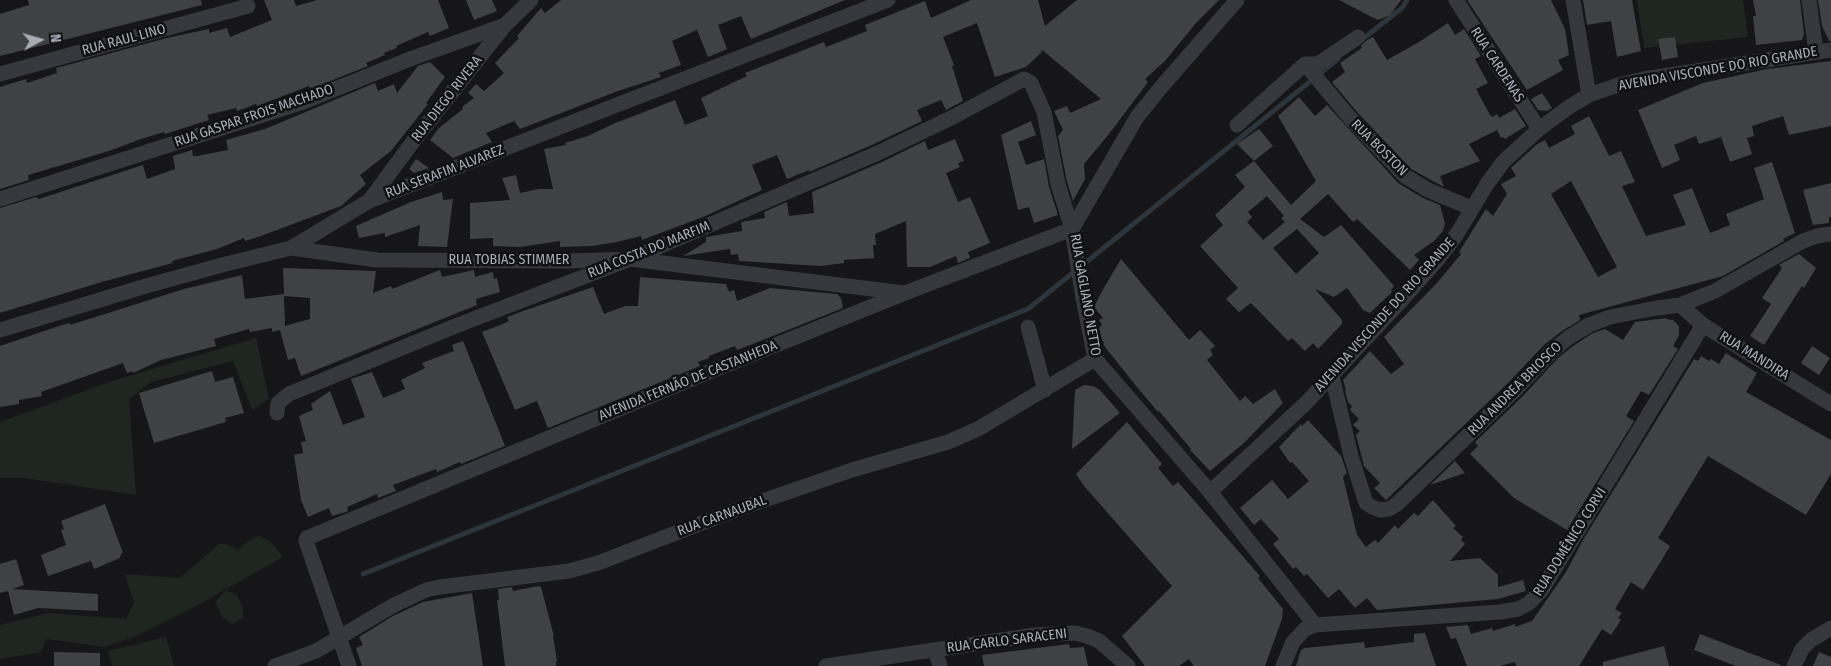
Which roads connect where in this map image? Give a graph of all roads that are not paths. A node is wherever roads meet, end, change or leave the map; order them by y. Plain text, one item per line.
1 (532, 0) edge
2 (888, 0) edge
3 (1237, 0) edge
4 (1456, 0) edge
5 (1573, 0) edge
6 (1809, 0) edge
7 (248, 6) dead end
8 (505, 25) junction
9 (1358, 37) dead end
10 (1824, 51) edge
11 (1305, 64) junction
12 (0, 74) edge
13 (1589, 95) junction
14 (1237, 125) dead end
15 (1538, 129) junction
16 (0, 198) edge
17 (369, 202) junction
18 (1471, 208) junction
19 (1072, 229) junction
20 (1831, 234) edge
21 (291, 248) junction
22 (630, 259) junction
23 (905, 293) junction
24 (1680, 305) junction
25 (1702, 325) junction
26 (1028, 327) dead end
27 (0, 330) edge
28 (1095, 359) junction
29 (1332, 376) junction
30 (1045, 390) junction
31 (1831, 404) edge
32 (277, 413) dead end
33 (1210, 492) junction
34 (1315, 625) junction
35 (1831, 628) edge
36 (339, 639) junction
37 (935, 650) junction
38 (275, 666) edge
39 (349, 666) edge
40 (826, 666) edge
41 (940, 666) edge
42 (1128, 666) edge
43 (1283, 666) edge
44 (1794, 666) edge

1 - 8 street, RUA DIEGO RIVERA
2 - 17 street, RUA SERAFIM ALVAREZ
3 - 19 street, RUA GAGLIANO NETTO
4 - 15 street, RUA CARDENAS
5 - 13 street
6 - 10 street
7 - 12 street, RUA RAUL LINO
8 - 16 street, RUA GASPAR FROIS MACHADO
8 - 17 street, RUA DIEGO RIVERA
9 - 11 street
10 - 13 street, AVENIDA VISCONDE DO RIO GRANDE
11 - 14 street
11 - 18 street, RUA BOSTON
13 - 15 street, AVENIDA VISCONDE DO RIO GRANDE
15 - 18 street, AVENIDA VISCONDE DO RIO GRANDE
17 - 21 street, RUA SERAFIM ALVAREZ
18 - 29 street, AVENIDA VISCONDE DO RIO GRANDE
19 - 22 street, RUA COSTA DO MARFIM
19 - 23 street, AVENIDA FERNÃO DE CASTANHEDA
19 - 28 street, RUA GAGLIANO NETTO
20 - 24 street, RUA ANDREA BRIOSCO
21 - 22 street, RUA TOBIAS STIMMER
21 - 27 street, RUA SERAFIM ALVAREZ
22 - 23 street, RUA TOBIAS STIMMER
22 - 32 street, RUA COSTA DO MARFIM
23 - 36 street, AVENIDA FERNÃO DE CASTANHEDA
24 - 25 street, RUA MANDIRA
24 - 29 street, RUA ANDREA BRIOSCO
25 - 31 street, RUA MANDIRA
25 - 34 street, RUA DOMÊNICO CORVI
26 - 30 street
28 - 30 street, RUA CARNAUBAL
28 - 33 street, RUA GAGLIANO NETTO
29 - 33 street, AVENIDA VISCONDE DO RIO GRANDE
30 - 36 street, RUA CARNAUBAL
33 - 34 street, RUA GAGLIANO NETTO
34 - 43 street
35 - 44 street
36 - 38 street, RUA CARNAUBAL
36 - 39 street
37 - 40 street, RUA CARLO SARACENI
37 - 41 street
37 - 42 street, RUA CARLO SARACENI

